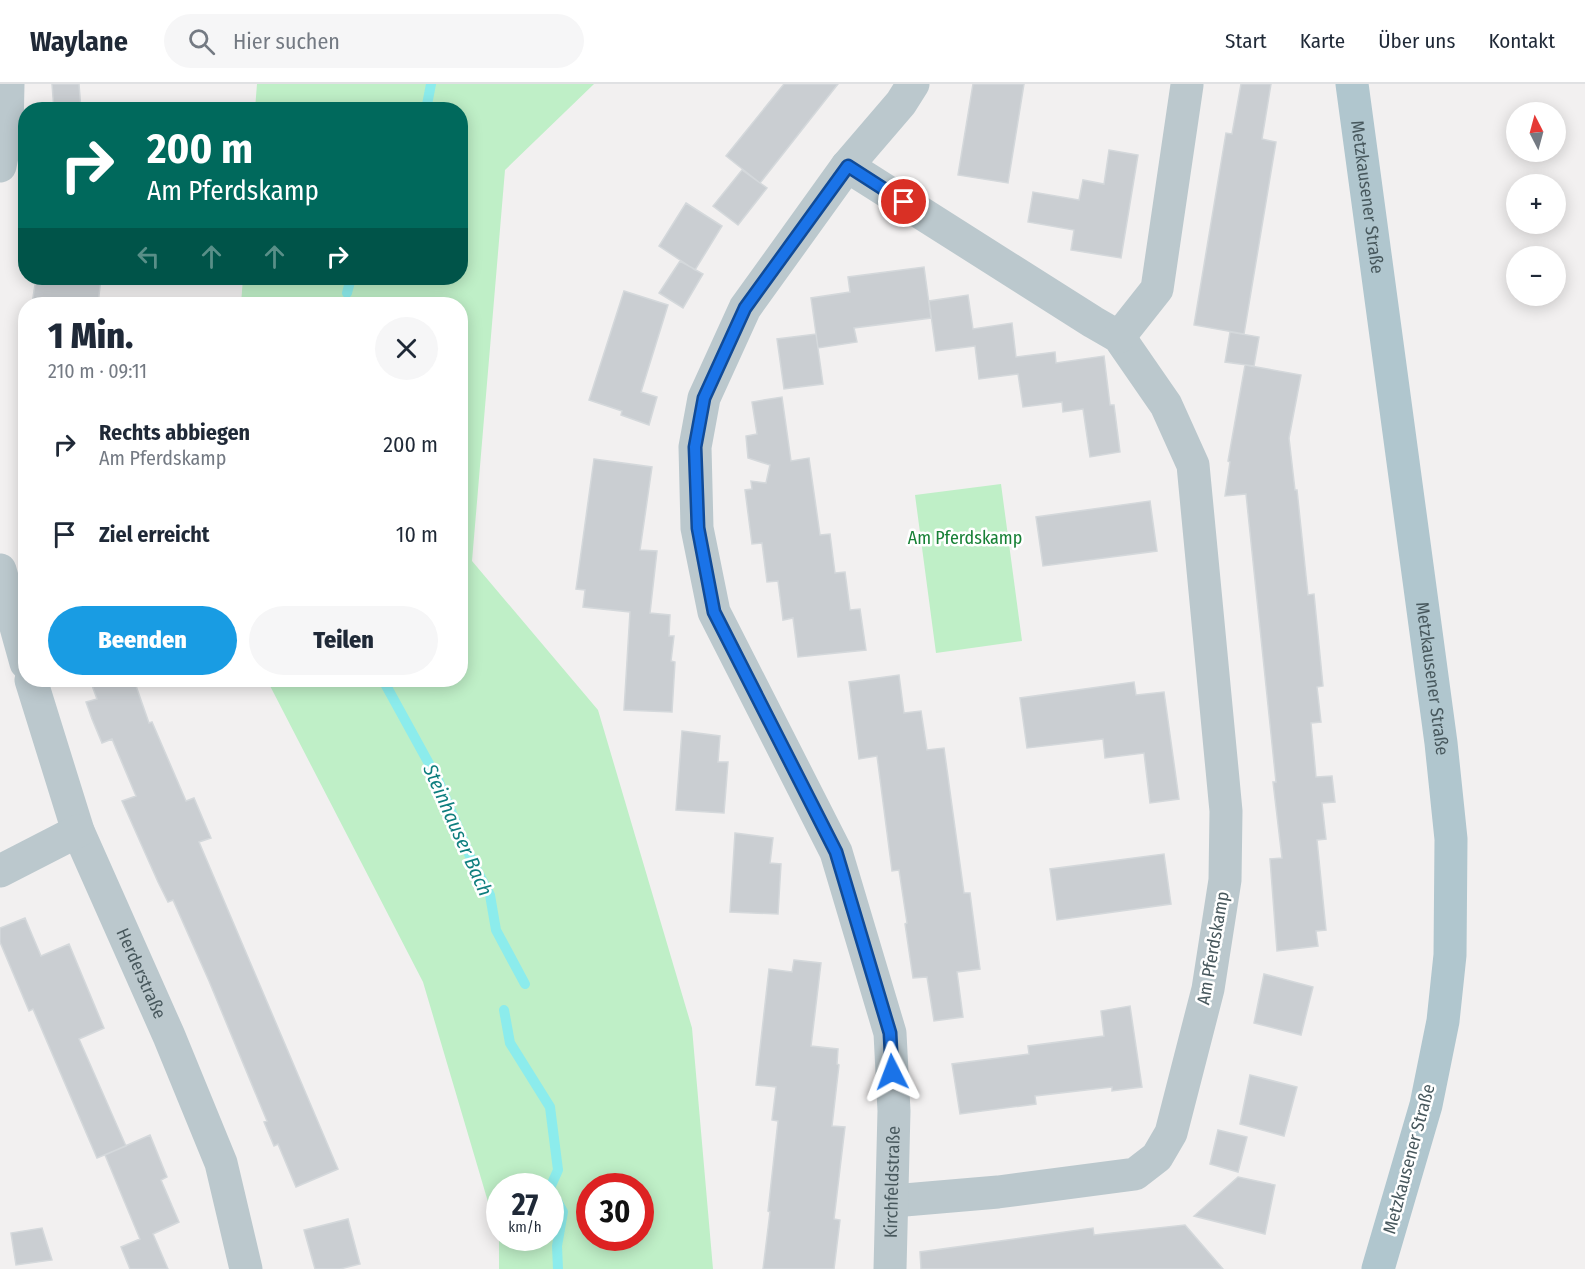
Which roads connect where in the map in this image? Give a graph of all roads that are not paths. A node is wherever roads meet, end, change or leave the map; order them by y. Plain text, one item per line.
1 (8, 84) edge
2 (913, 84) edge
3 (1352, 84) edge
4 (1186, 85) edge
5 (0, 166) edge
6 (848, 166) junction
7 (1119, 337) junction
8 (0, 570) edge
9 (18, 637) edge
10 (33, 687) edge
11 (78, 831) junction
12 (0, 871) edge
13 (893, 1201) junction
14 (246, 1269) edge
15 (890, 1269) edge
16 (1378, 1269) edge

1 - 5 street
2 - 6 street, Kirchfeldstraße
3 - 16 main road, Metzkausener Straße
4 - 7 street
6 - 7 street, Am Pferdskamp
6 - 13 street, Kirchfeldstraße
7 - 13 street, Am Pferdskamp
8 - 9 street
10 - 11 street, Herderstraße
11 - 12 street
11 - 14 street, Herderstraße
13 - 15 street, Kirchfeldstraße

